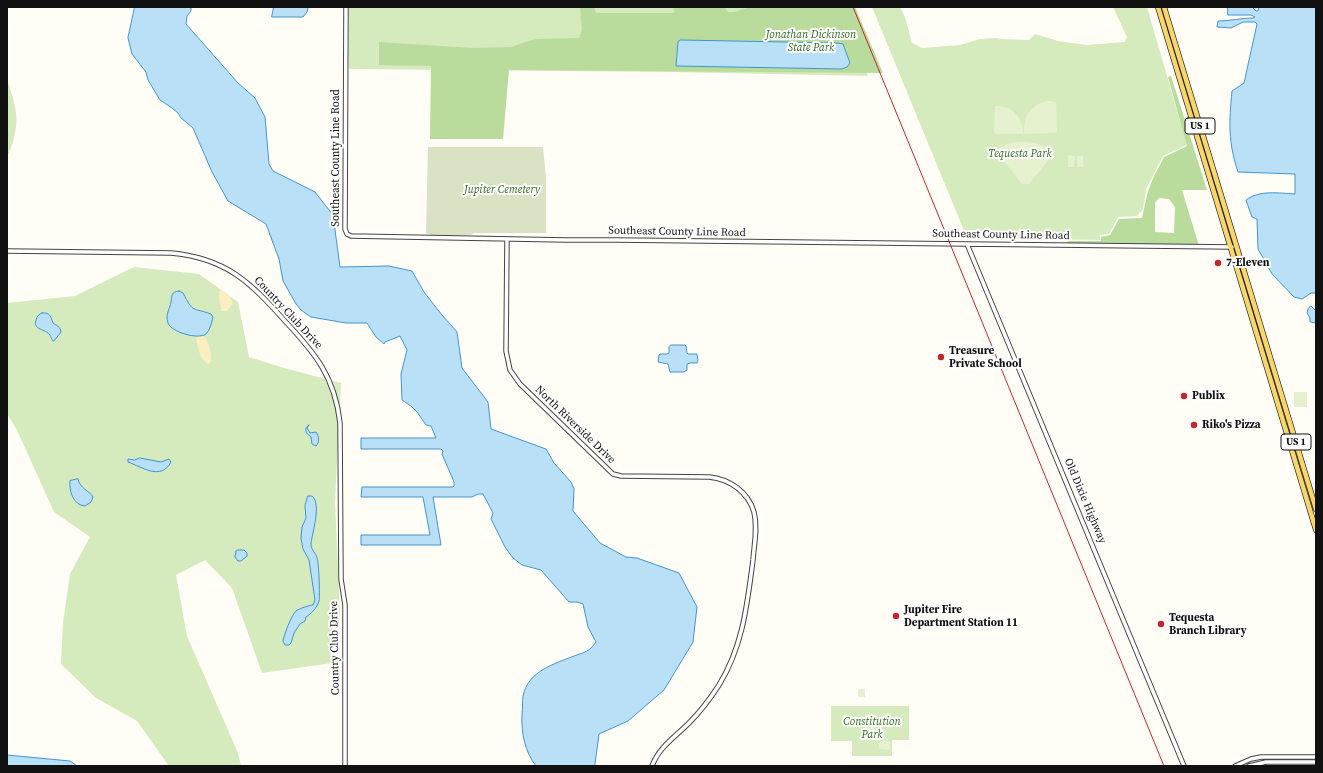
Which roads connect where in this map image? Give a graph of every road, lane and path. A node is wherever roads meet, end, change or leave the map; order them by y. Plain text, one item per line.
1 (346, 7) edge
2 (1158, 7) edge
3 (1164, 7) edge
4 (1212, 186) junction
5 (1219, 192) junction
6 (507, 239) junction
7 (967, 244) junction
8 (1236, 246) junction
9 (1230, 248) junction
10 (7, 251) edge
11 (1251, 315) junction
12 (1259, 321) junction
13 (1266, 366) junction
14 (1276, 375) junction
15 (1316, 509) edge
16 (1316, 530) edge
17 (1316, 757) edge
18 (1316, 762) edge
19 (345, 766) edge
20 (652, 766) edge
21 (1184, 766) edge
22 (1235, 766) edge
23 (1249, 766) edge

1 - 6 street, Southeast County Line Road
2 - 4 main road, US 1
3 - 5 main road, US 1
4 - 5 main road
4 - 9 main road, US 1
5 - 8 main road, US 1
6 - 7 street, Southeast County Line Road
6 - 20 street, North Riverside Drive
7 - 9 street, Southeast County Line Road
7 - 21 street, Old Dixie Highway
8 - 9 street, Southeast County Line Road
8 - 12 main road, US 1
9 - 11 main road, US 1
10 - 19 street, Country Club Drive
11 - 12 main road
11 - 13 main road, US 1
12 - 14 main road, US 1
13 - 14 main road
13 - 16 main road, US 1
14 - 15 main road, US 1
17 - 22 street
18 - 23 street

